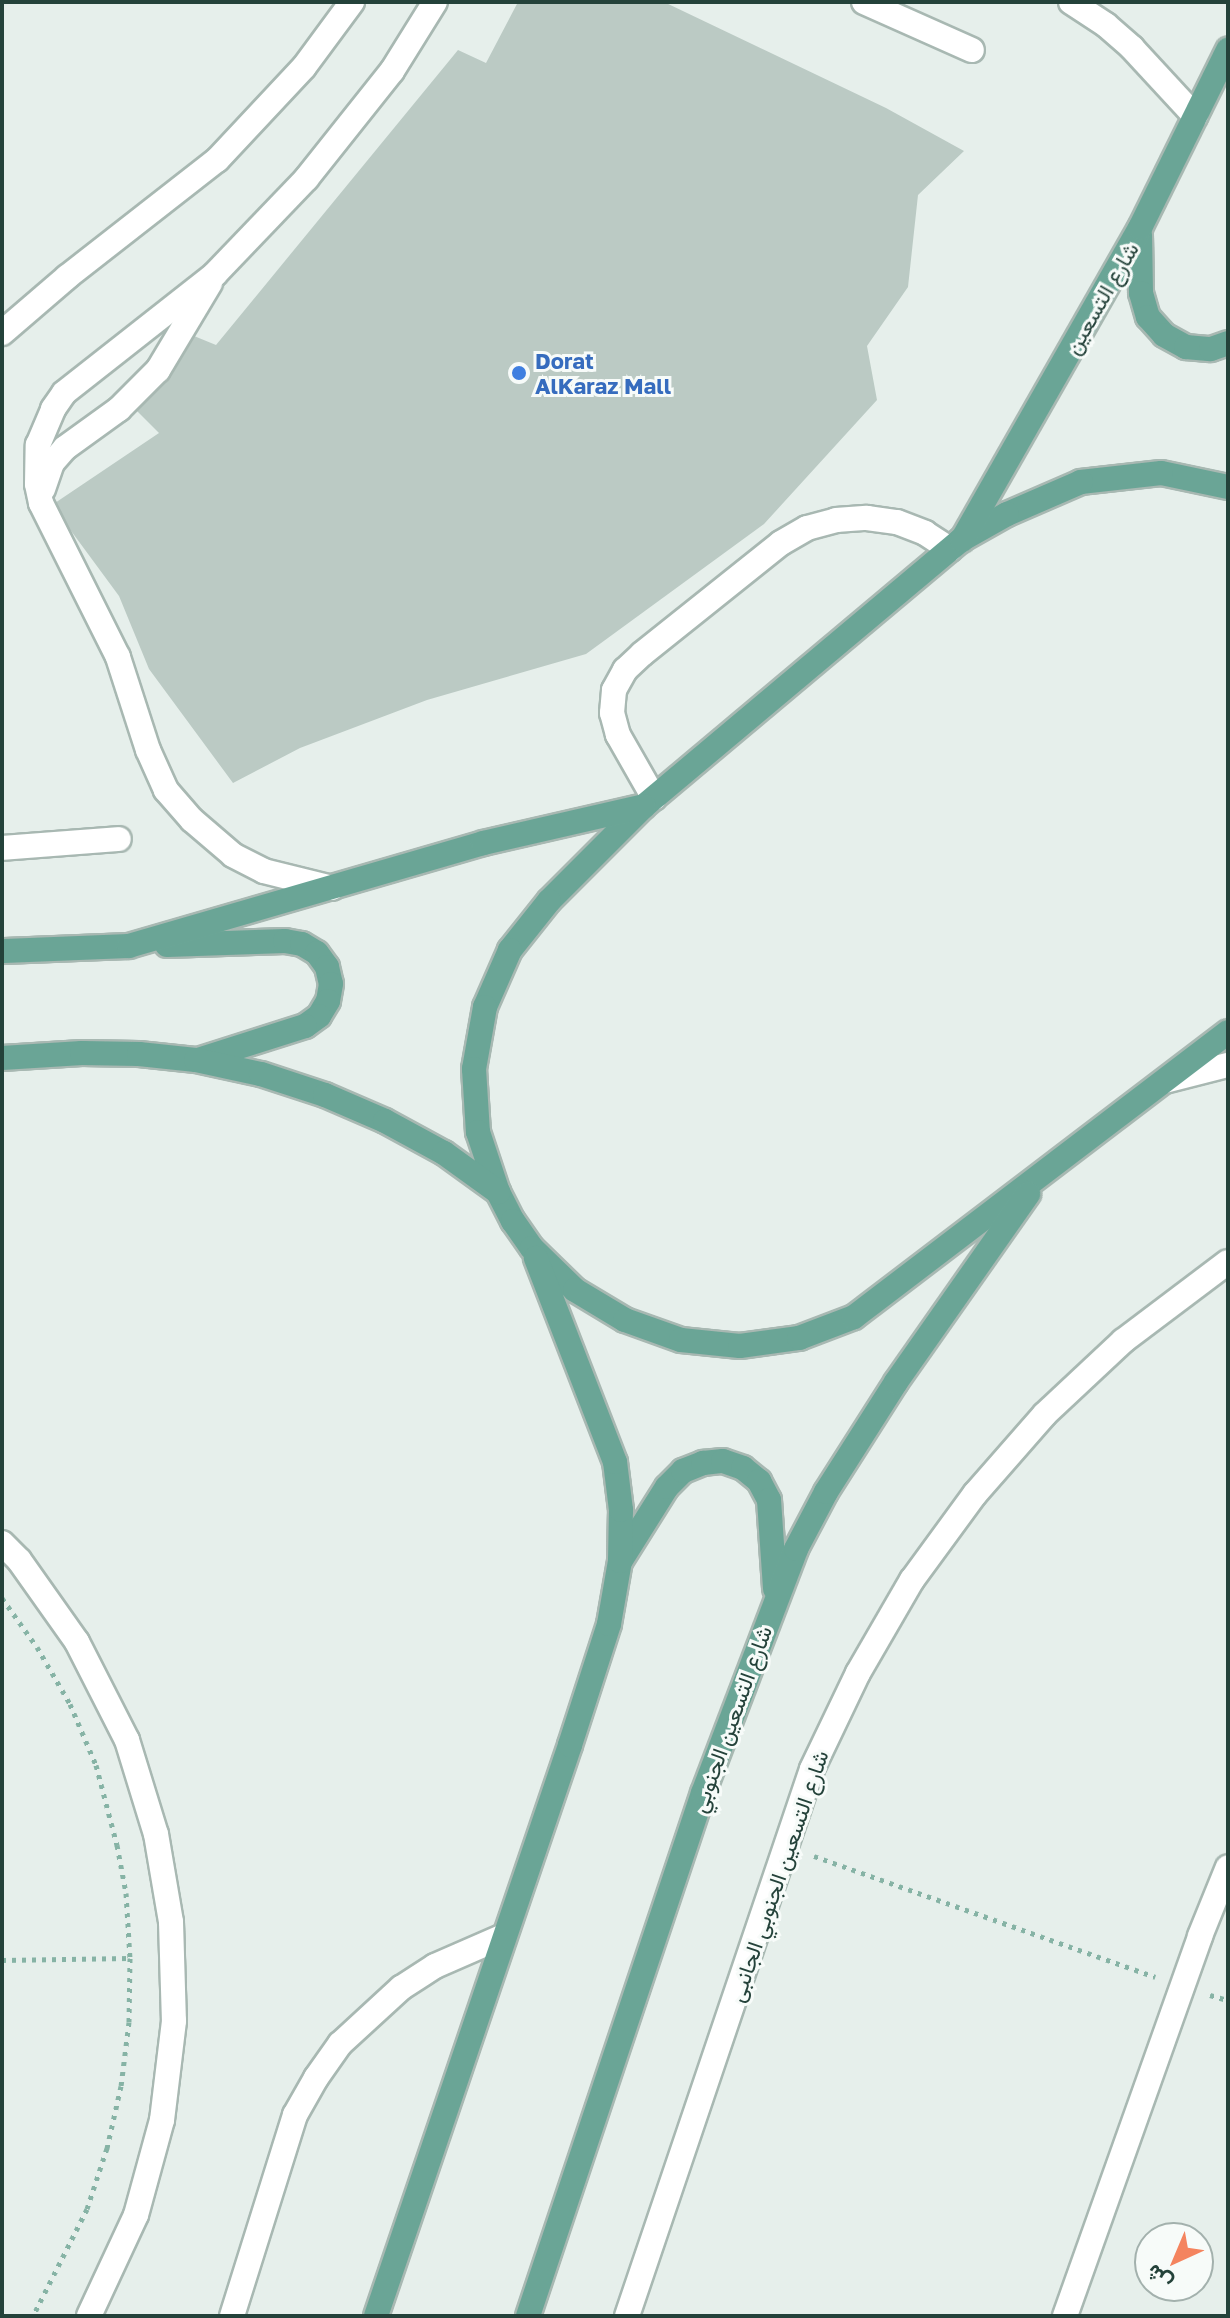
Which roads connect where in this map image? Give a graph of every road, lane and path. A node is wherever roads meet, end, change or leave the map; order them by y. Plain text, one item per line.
1 (352, 2) edge
2 (435, 2) edge
3 (864, 2) edge
4 (1071, 2) edge
5 (972, 50) dead end
6 (1228, 50) edge
7 (1195, 116) junction
8 (1140, 228) junction
9 (215, 274) junction
10 (2, 333) edge
11 (1228, 343) edge
12 (1228, 487) edge
13 (41, 503) junction
14 (956, 545) junction
15 (649, 802) junction
16 (119, 839) dead end
17 (2, 848) edge
18 (332, 888) junction
19 (129, 946) junction
20 (2, 951) edge
21 (1228, 1032) edge
22 (2, 1058) edge
23 (196, 1060) junction
24 (1228, 1065) edge
25 (1165, 1081) junction
26 (1041, 1175) junction
27 (498, 1192) junction
28 (532, 1248) junction
29 (1218, 1269) edge
30 (2, 1543) edge
31 (620, 1561) junction
32 (2, 1598) edge
33 (775, 1600) junction
34 (787, 1847) junction
35 (1228, 1867) edge
36 (504, 1936) junction
37 (130, 1958) junction
38 (2, 1960) edge
39 (1182, 1987) junction
40 (33, 2316) edge
41 (89, 2316) edge
42 (232, 2316) edge
43 (376, 2316) edge
44 (528, 2316) edge
45 (627, 2316) edge
46 (1065, 2316) edge

1 - 10 street
2 - 9 street
3 - 5 street
4 - 7 street
6 - 7 main road, شارع التسعين
7 - 8 main road, شارع التسعين
8 - 11 main road
8 - 14 main road, شارع التسعين
9 - 13 street
9 - 13 street
12 - 14 main road
13 - 18 street
14 - 15 main road
14 - 15 street
15 - 18 main road
15 - 27 main road
16 - 17 street
18 - 19 main road
19 - 20 main road
19 - 23 main road
21 - 25 main road
22 - 23 main road
23 - 27 main road
24 - 25 street
25 - 26 main road
26 - 28 main road
26 - 33 main road, شارع التسعين الجنوبي
27 - 28 main road
28 - 31 main road
29 - 34 street, شارع التسعين الجنوبي الجانبى
30 - 41 street
31 - 33 main road
31 - 36 main road
32 - 37 path
33 - 44 main road, شارع التسعين الجنوبي
34 - 39 path
34 - 45 street, شارع التسعين الجنوبي الجانبى
35 - 39 street
36 - 42 street
36 - 43 main road
37 - 38 path
37 - 40 path
39 - 46 street

